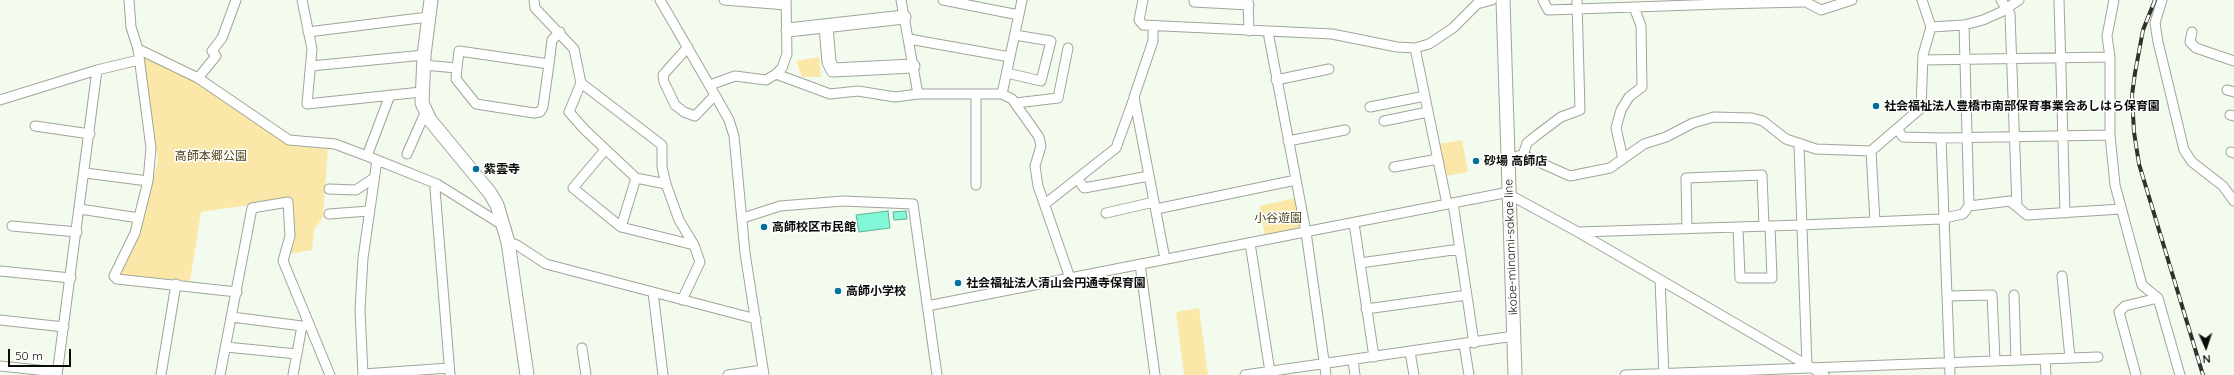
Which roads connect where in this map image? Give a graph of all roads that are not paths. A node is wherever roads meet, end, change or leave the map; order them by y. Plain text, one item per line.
1 (129, 0) edge
2 (236, 0) edge
3 (302, 0) edge
4 (430, 0) edge
5 (534, 0) edge
6 (660, 0) edge
7 (724, 0) edge
8 (901, 0) edge
9 (943, 0) edge
10 (1022, 0) edge
11 (1143, 0) edge
12 (1492, 0) edge
13 (1503, 0) edge
14 (1543, 0) edge
15 (1852, 0) edge
16 (1922, 0) edge
17 (2001, 0) edge
18 (2019, 0) edge
19 (2059, 0) edge
20 (2114, 0) edge
21 (2162, 0) edge
22 (1802, 1) edge
23 (1194, 2) dead end
24 (1249, 2) edge
25 (1720, 2) edge
26 (786, 3) edge
27 (1577, 5) edge
28 (1634, 7) junction
29 (2007, 8) junction
30 (1019, 14) junction
31 (428, 17) junction
32 (904, 17) junction
33 (1964, 25) junction
34 (826, 26) junction
35 (1152, 26) junction
36 (1931, 27) junction
37 (788, 30) junction
38 (1249, 31) junction
39 (308, 32) junction
40 (560, 32) junction
41 (1268, 32) junction
42 (2192, 32) dead end
43 (1015, 35) junction
44 (908, 39) junction
45 (688, 47) junction
46 (1068, 48) dead end
47 (1416, 48) junction
48 (138, 49) junction
49 (1010, 56) junction
50 (2110, 57) junction
51 (2061, 58) junction
52 (2012, 59) junction
53 (139, 60) junction
54 (424, 60) junction
55 (1922, 60) junction
56 (1965, 60) junction
57 (2234, 61) edge
58 (549, 64) junction
59 (311, 66) junction
60 (913, 66) junction
61 (457, 68) junction
62 (1328, 69) dead end
63 (97, 70) junction
64 (1007, 73) junction
65 (776, 74) junction
66 (198, 78) junction
67 (1276, 80) junction
68 (580, 83) junction
69 (710, 85) junction
70 (421, 92) junction
71 (390, 94) junction
72 (918, 94) junction
73 (976, 94) junction
74 (1002, 94) junction
75 (716, 95) junction
76 (1425, 96) junction
77 (1134, 97) junction
78 (0, 100) edge
79 (1016, 103) junction
80 (1370, 107) dead end
81 (1428, 112) junction
82 (425, 113) junction
83 (1384, 121) dead end
84 (35, 126) dead end
85 (1897, 128) junction
86 (1345, 130) dead end
87 (90, 134) junction
88 (2110, 136) junction
89 (1967, 137) junction
90 (2015, 137) junction
91 (2063, 137) junction
92 (1941, 138) junction
93 (1288, 141) junction
94 (1799, 145) junction
95 (606, 150) junction
96 (1871, 151) junction
97 (407, 154) dead end
98 (1523, 155) junction
99 (367, 156) junction
100 (1508, 158) junction
101 (1438, 159) junction
102 (1623, 159) junction
103 (377, 160) junction
104 (1394, 167) dead end
105 (85, 173) junction
106 (1149, 176) junction
107 (374, 178) junction
108 (636, 178) junction
109 (1078, 179) junction
110 (1296, 180) junction
111 (148, 181) junction
112 (436, 184) junction
113 (666, 184) junction
114 (976, 185) dead end
115 (330, 189) dead end
116 (1510, 194) junction
117 (2234, 201) edge
118 (1450, 203) junction
119 (1045, 204) junction
120 (1155, 206) junction
121 (1969, 206) junction
122 (2017, 207) junction
123 (80, 209) junction
124 (2121, 209) junction
125 (369, 211) junction
126 (1106, 213) dead end
127 (2064, 213) junction
128 (329, 214) dead end
129 (1944, 217) junction
130 (140, 218) junction
131 (743, 218) junction
132 (1874, 222) junction
133 (1354, 223) junction
134 (1801, 225) junction
135 (12, 226) dead end
136 (504, 226) junction
137 (1767, 226) junction
138 (621, 227) junction
139 (1738, 227) junction
140 (1687, 229) junction
141 (77, 232) junction
142 (1306, 232) junction
143 (1578, 232) junction
144 (508, 242) junction
145 (1250, 243) junction
146 (694, 245) junction
147 (1460, 249) junction
148 (1165, 259) junction
149 (1360, 263) junction
150 (1140, 264) junction
151 (0, 271) edge
152 (2062, 276) dead end
153 (71, 278) junction
154 (1070, 278) junction
155 (1660, 280) junction
156 (176, 284) junction
157 (237, 292) junction
158 (653, 292) junction
159 (1467, 295) junction
160 (2014, 295) dead end
161 (1947, 296) junction
162 (2158, 298) junction
163 (682, 300) junction
164 (927, 306) junction
165 (1366, 309) junction
166 (232, 317) junction
167 (756, 319) junction
168 (0, 320) edge
169 (305, 325) junction
170 (64, 326) junction
171 (1514, 336) junction
172 (1469, 343) junction
173 (226, 347) junction
174 (582, 348) dead end
175 (1410, 352) junction
176 (296, 354) junction
177 (1374, 357) junction
178 (2098, 357) dead end
179 (2045, 358) junction
180 (2070, 358) junction
181 (1353, 360) junction
182 (1996, 360) junction
183 (2016, 360) junction
184 (1950, 362) junction
185 (1324, 364) junction
186 (0, 366) edge
187 (1810, 367) junction
188 (450, 371) edge
189 (1274, 372) edge
190 (763, 373) edge
191 (57, 374) edge
192 (363, 374) edge
193 (1664, 374) edge
194 (161, 375) edge
195 (220, 375) edge
196 (293, 375) edge
197 (330, 375) edge
198 (527, 375) edge
199 (586, 375) edge
200 (663, 375) edge
201 (728, 375) edge
202 (937, 375) edge
203 (1155, 375) edge
204 (1245, 375) edge
205 (1326, 375) edge
206 (1355, 375) edge
207 (1414, 375) edge
208 (1469, 375) edge
209 (1515, 375) edge
210 (1625, 375) edge
211 (1824, 375) edge
212 (1950, 375) edge
213 (2046, 375) edge
214 (2136, 375) edge
215 (2180, 375) edge

1 - 48 street
2 - 66 street
3 - 39 street
4 - 31 street
5 - 40 street
6 - 45 street
7 - 26 street
8 - 32 street
9 - 30 street
10 - 30 street
11 - 35 street
12 - 47 street
13 - 100 street, ikobe-minami-sakae line
14 - 27 street
15 - 22 street
16 - 36 street
17 - 29 street
18 - 29 street
19 - 51 street
20 - 50 street
21 - 117 street
22 - 25 street
23 - 24 street
24 - 38 street
25 - 28 street
26 - 37 street
27 - 28 street
27 - 98 street
28 - 102 street
29 - 33 street
29 - 52 street
30 - 43 street
31 - 39 street
31 - 54 street
32 - 34 street
32 - 44 street
33 - 36 street
33 - 56 street
34 - 37 street
34 - 60 street
35 - 38 street
35 - 77 street
36 - 55 street
37 - 65 street
38 - 41 street
39 - 59 street
40 - 58 street
40 - 68 street
41 - 47 street
41 - 67 street
42 - 57 street
43 - 49 street
43 - 64 street
44 - 49 street
44 - 60 street
45 - 69 street
45 - 75 street
46 - 79 street
47 - 76 street
48 - 53 street
48 - 66 street
49 - 64 street
50 - 51 street
50 - 88 street
51 - 52 street
51 - 91 street
52 - 56 street
52 - 90 street
53 - 63 street
53 - 111 street
54 - 59 street
54 - 61 street
54 - 70 street
55 - 56 street
55 - 85 street
56 - 89 street
58 - 61 street
58 - 61 street
59 - 71 street
60 - 72 street
62 - 67 street
63 - 78 street
63 - 87 street
64 - 74 street
65 - 69 street
65 - 72 street
66 - 99 street
67 - 93 street
68 - 95 street
68 - 113 street
69 - 75 street
70 - 71 street
70 - 82 street
71 - 99 street
72 - 73 street
73 - 74 street
73 - 114 street
74 - 79 street
75 - 131 street
76 - 80 street
76 - 81 street
77 - 106 street
77 - 109 street
79 - 119 street
81 - 83 street
81 - 101 street
82 - 97 street
82 - 136 street
84 - 87 street
85 - 92 street
85 - 96 street
86 - 93 street
87 - 105 street
88 - 91 street
88 - 124 street
89 - 90 street
89 - 92 street
89 - 121 street
90 - 91 street
90 - 122 street
91 - 127 street
92 - 129 street
93 - 110 street
94 - 96 street
94 - 102 street
94 - 134 street
95 - 108 street
95 - 138 street
96 - 132 street
98 - 100 street
98 - 102 street
99 - 103 street
100 - 116 street, ikobe-minami-sakae line
101 - 104 street
101 - 118 street
103 - 107 street
103 - 112 street
105 - 111 street
105 - 123 street
106 - 109 street
106 - 120 street
107 - 115 street
107 - 125 street
108 - 113 street
108 - 138 street
109 - 119 street
110 - 120 street
110 - 142 street
111 - 130 street
112 - 136 street
112 - 188 street
113 - 146 street
116 - 118 street
116 - 143 street
116 - 171 street, ikobe-minami-sakae line
118 - 133 street
118 - 147 street
119 - 154 street
120 - 126 street
120 - 148 street
121 - 122 street
121 - 129 street
122 - 127 street
123 - 130 street
123 - 141 street
124 - 127 street
124 - 162 street
125 - 128 street
125 - 192 street
129 - 132 street
129 - 161 street
130 - 156 street
131 - 164 street
131 - 167 street
132 - 134 street
133 - 142 street
133 - 149 street
134 - 137 street
134 - 187 street
135 - 141 street
136 - 144 street
137 - 139 street
137 - 139 street
137 - 140 street
138 - 146 street
139 - 140 street
140 - 143 street
141 - 153 street
142 - 145 street
142 - 185 street
143 - 155 street
144 - 158 street
144 - 198 street
145 - 148 street
145 - 189 street
146 - 163 street
147 - 149 street
147 - 159 street
148 - 150 street
149 - 165 street
150 - 154 street
150 - 203 street
151 - 153 street
152 - 180 street
153 - 170 street
154 - 164 street
155 - 187 street
155 - 193 street
156 - 157 street
156 - 194 street
157 - 166 street
157 - 169 street
158 - 163 street
158 - 200 street
159 - 165 street
159 - 172 street
160 - 183 street
161 - 182 street
161 - 184 street
162 - 214 street
162 - 215 street
163 - 167 street
164 - 202 street
165 - 177 street
166 - 169 street
166 - 173 street
167 - 190 street
168 - 170 street
169 - 176 street
169 - 197 street
170 - 191 street
171 - 172 street
171 - 209 street, ikobe-minami-sakae line
172 - 175 street
172 - 208 street
173 - 176 street
173 - 195 street
174 - 199 street
175 - 177 street
175 - 207 street
176 - 196 street
177 - 181 street
178 - 180 street
179 - 180 street
179 - 183 street
179 - 213 street
181 - 185 street
181 - 206 street
182 - 183 street
182 - 184 street
184 - 187 street
184 - 212 street
185 - 189 street
185 - 205 street
186 - 191 street
187 - 193 street
187 - 211 street
188 - 192 street
189 - 204 street
190 - 201 street
193 - 210 street

